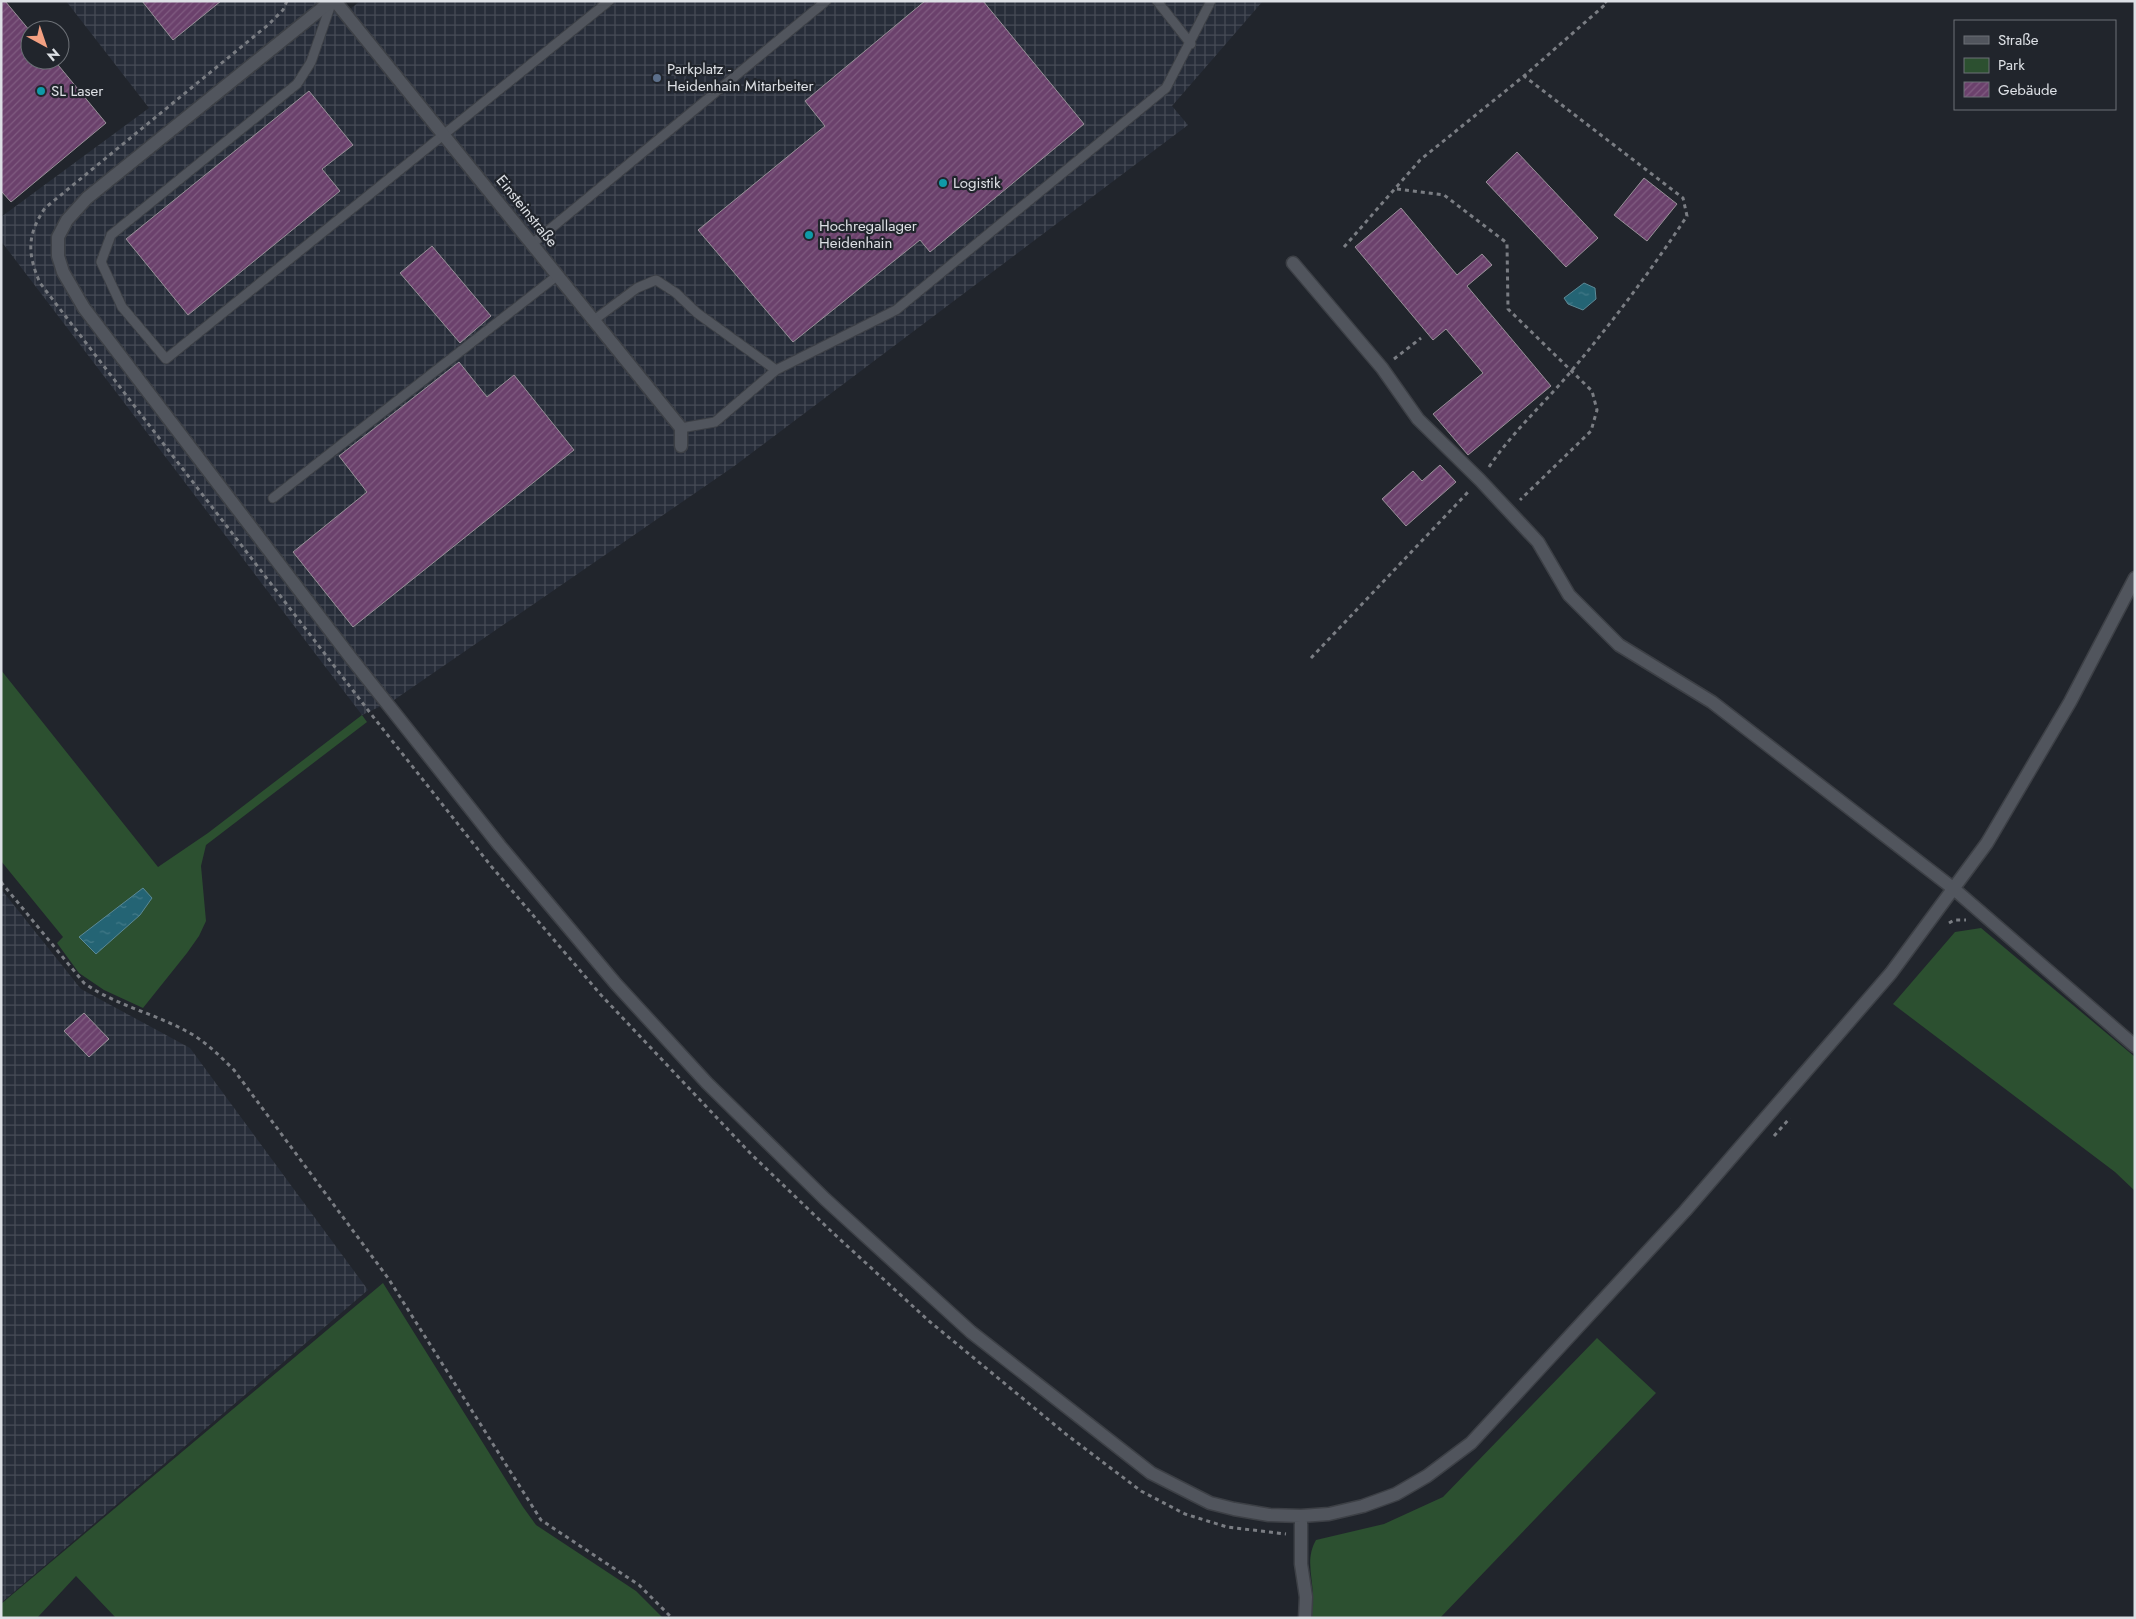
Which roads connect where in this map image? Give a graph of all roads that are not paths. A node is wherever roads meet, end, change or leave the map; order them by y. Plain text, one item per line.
1 (333, 1) edge
2 (609, 1) edge
3 (826, 1) edge
4 (1156, 1) edge
5 (1211, 1) edge
6 (1191, 44) junction
7 (444, 136) junction
8 (532, 244) junction
9 (1293, 263) dead end
10 (558, 275) junction
11 (594, 320) junction
12 (776, 370) junction
13 (681, 428) junction
14 (681, 446) dead end
15 (273, 498) dead end
16 (2135, 578) edge
17 (1954, 889) junction
18 (2135, 1046) edge
19 (1301, 1516) junction
20 (1305, 1618) edge

1 - 7 street, Einsteinstraße
1 - 7 lane
1 - 19 street
2 - 7 lane
3 - 8 lane
4 - 6 lane
5 - 6 lane
6 - 12 lane
7 - 8 street, Einsteinstraße
8 - 10 street, Einsteinstraße
9 - 17 street
10 - 11 street, Einsteinstraße
10 - 15 lane
11 - 12 lane
11 - 13 street, Einsteinstraße
12 - 13 lane
13 - 14 street
16 - 17 street
17 - 18 street
17 - 19 street
19 - 20 street

